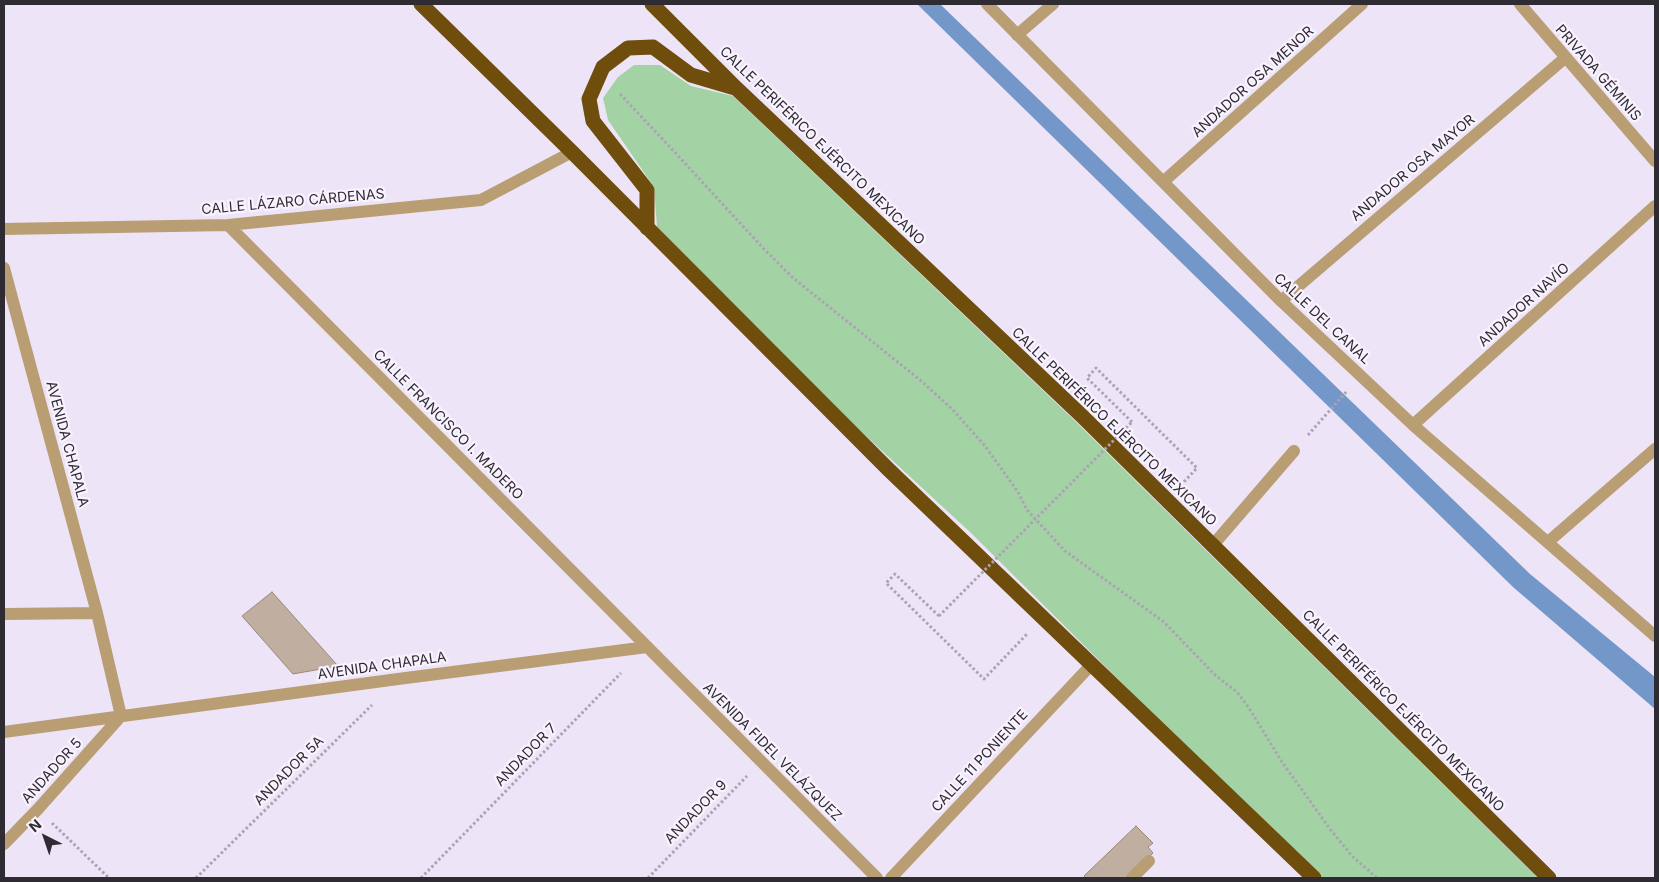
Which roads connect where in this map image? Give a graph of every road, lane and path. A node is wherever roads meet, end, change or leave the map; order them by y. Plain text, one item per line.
1 (421, 4) edge
2 (652, 4) edge
3 (987, 4) edge
4 (1053, 4) edge
5 (1362, 4) edge
6 (1520, 4) edge
7 (1017, 34) junction
8 (1566, 58) junction
9 (736, 88) junction
10 (620, 94) dead end
11 (572, 152) junction
12 (1655, 160) edge
13 (1163, 182) junction
14 (1655, 206) edge
15 (228, 225) junction
16 (647, 228) junction
17 (4, 229) edge
18 (4, 268) edge
19 (1281, 301) junction
20 (1340, 399) dead end
21 (1317, 425) dead end
22 (1413, 425) junction
23 (1655, 449) edge
24 (1294, 451) dead end
25 (1167, 500) junction
26 (1548, 542) junction
27 (1213, 545) junction
28 (97, 613) junction
29 (4, 614) edge
30 (1042, 617) junction
31 (1655, 636) edge
32 (647, 647) junction
33 (1092, 664) junction
34 (398, 679) junction
35 (121, 716) junction
36 (4, 732) edge
37 (761, 762) junction
38 (38, 809) junction
39 (4, 844) edge
40 (1149, 861) dead end
41 (109, 878) edge
42 (196, 878) edge
43 (421, 878) edge
44 (648, 878) edge
45 (878, 878) edge
46 (891, 878) edge
47 (1132, 878) edge
48 (1314, 878) edge
49 (1377, 878) edge
50 (1550, 878) edge

1 - 11 highway
2 - 9 highway, CALLE PERIFÉRICO EJÉRCITO MEXICANO
3 - 7 street, CALLE DEL CANAL
4 - 7 street
5 - 13 street, ANDADOR OSA MENOR
6 - 8 street, PRIVADA GÉMINIS
7 - 13 street, CALLE DEL CANAL
8 - 12 street, PRIVADA GÉMINIS
8 - 19 street, ANDADOR OSA MAYOR
9 - 16 highway
9 - 25 highway, CALLE PERIFÉRICO EJÉRCITO MEXICANO
10 - 49 path
11 - 15 street, CALLE LÁZARO CÁRDENAS
11 - 16 highway
13 - 19 street, CALLE DEL CANAL
14 - 22 street, ANDADOR NAVÍO
15 - 17 street, CALLE LÁZARO CÁRDENAS
15 - 32 street, CALLE FRANCISCO I. MADERO
16 - 30 highway
18 - 28 street, AVENIDA CHAPALA
19 - 22 street, CALLE DEL CANAL
20 - 21 path
22 - 26 street, CALLE DEL CANAL
23 - 26 street
24 - 27 street
25 - 27 highway, CALLE PERIFÉRICO EJÉRCITO MEXICANO
25 - 30 path, bridge
26 - 31 street, CALLE DEL CANAL
27 - 50 highway, CALLE PERIFÉRICO EJÉRCITO MEXICANO
28 - 29 street
28 - 35 street, AVENIDA CHAPALA
30 - 33 highway
32 - 34 street, AVENIDA CHAPALA
32 - 37 street, AVENIDA FIDEL VELÁZQUEZ
32 - 43 path, ANDADOR 7
33 - 46 street, CALLE 11 PONIENTE
33 - 48 highway
34 - 35 street, AVENIDA CHAPALA
34 - 42 path, ANDADOR 5A
35 - 36 street, AVENIDA CHAPALA
35 - 38 street, ANDADOR 5
37 - 44 path, ANDADOR 9
37 - 45 street, AVENIDA FIDEL VELÁZQUEZ
38 - 39 street, ANDADOR 5
38 - 41 path
40 - 47 street

